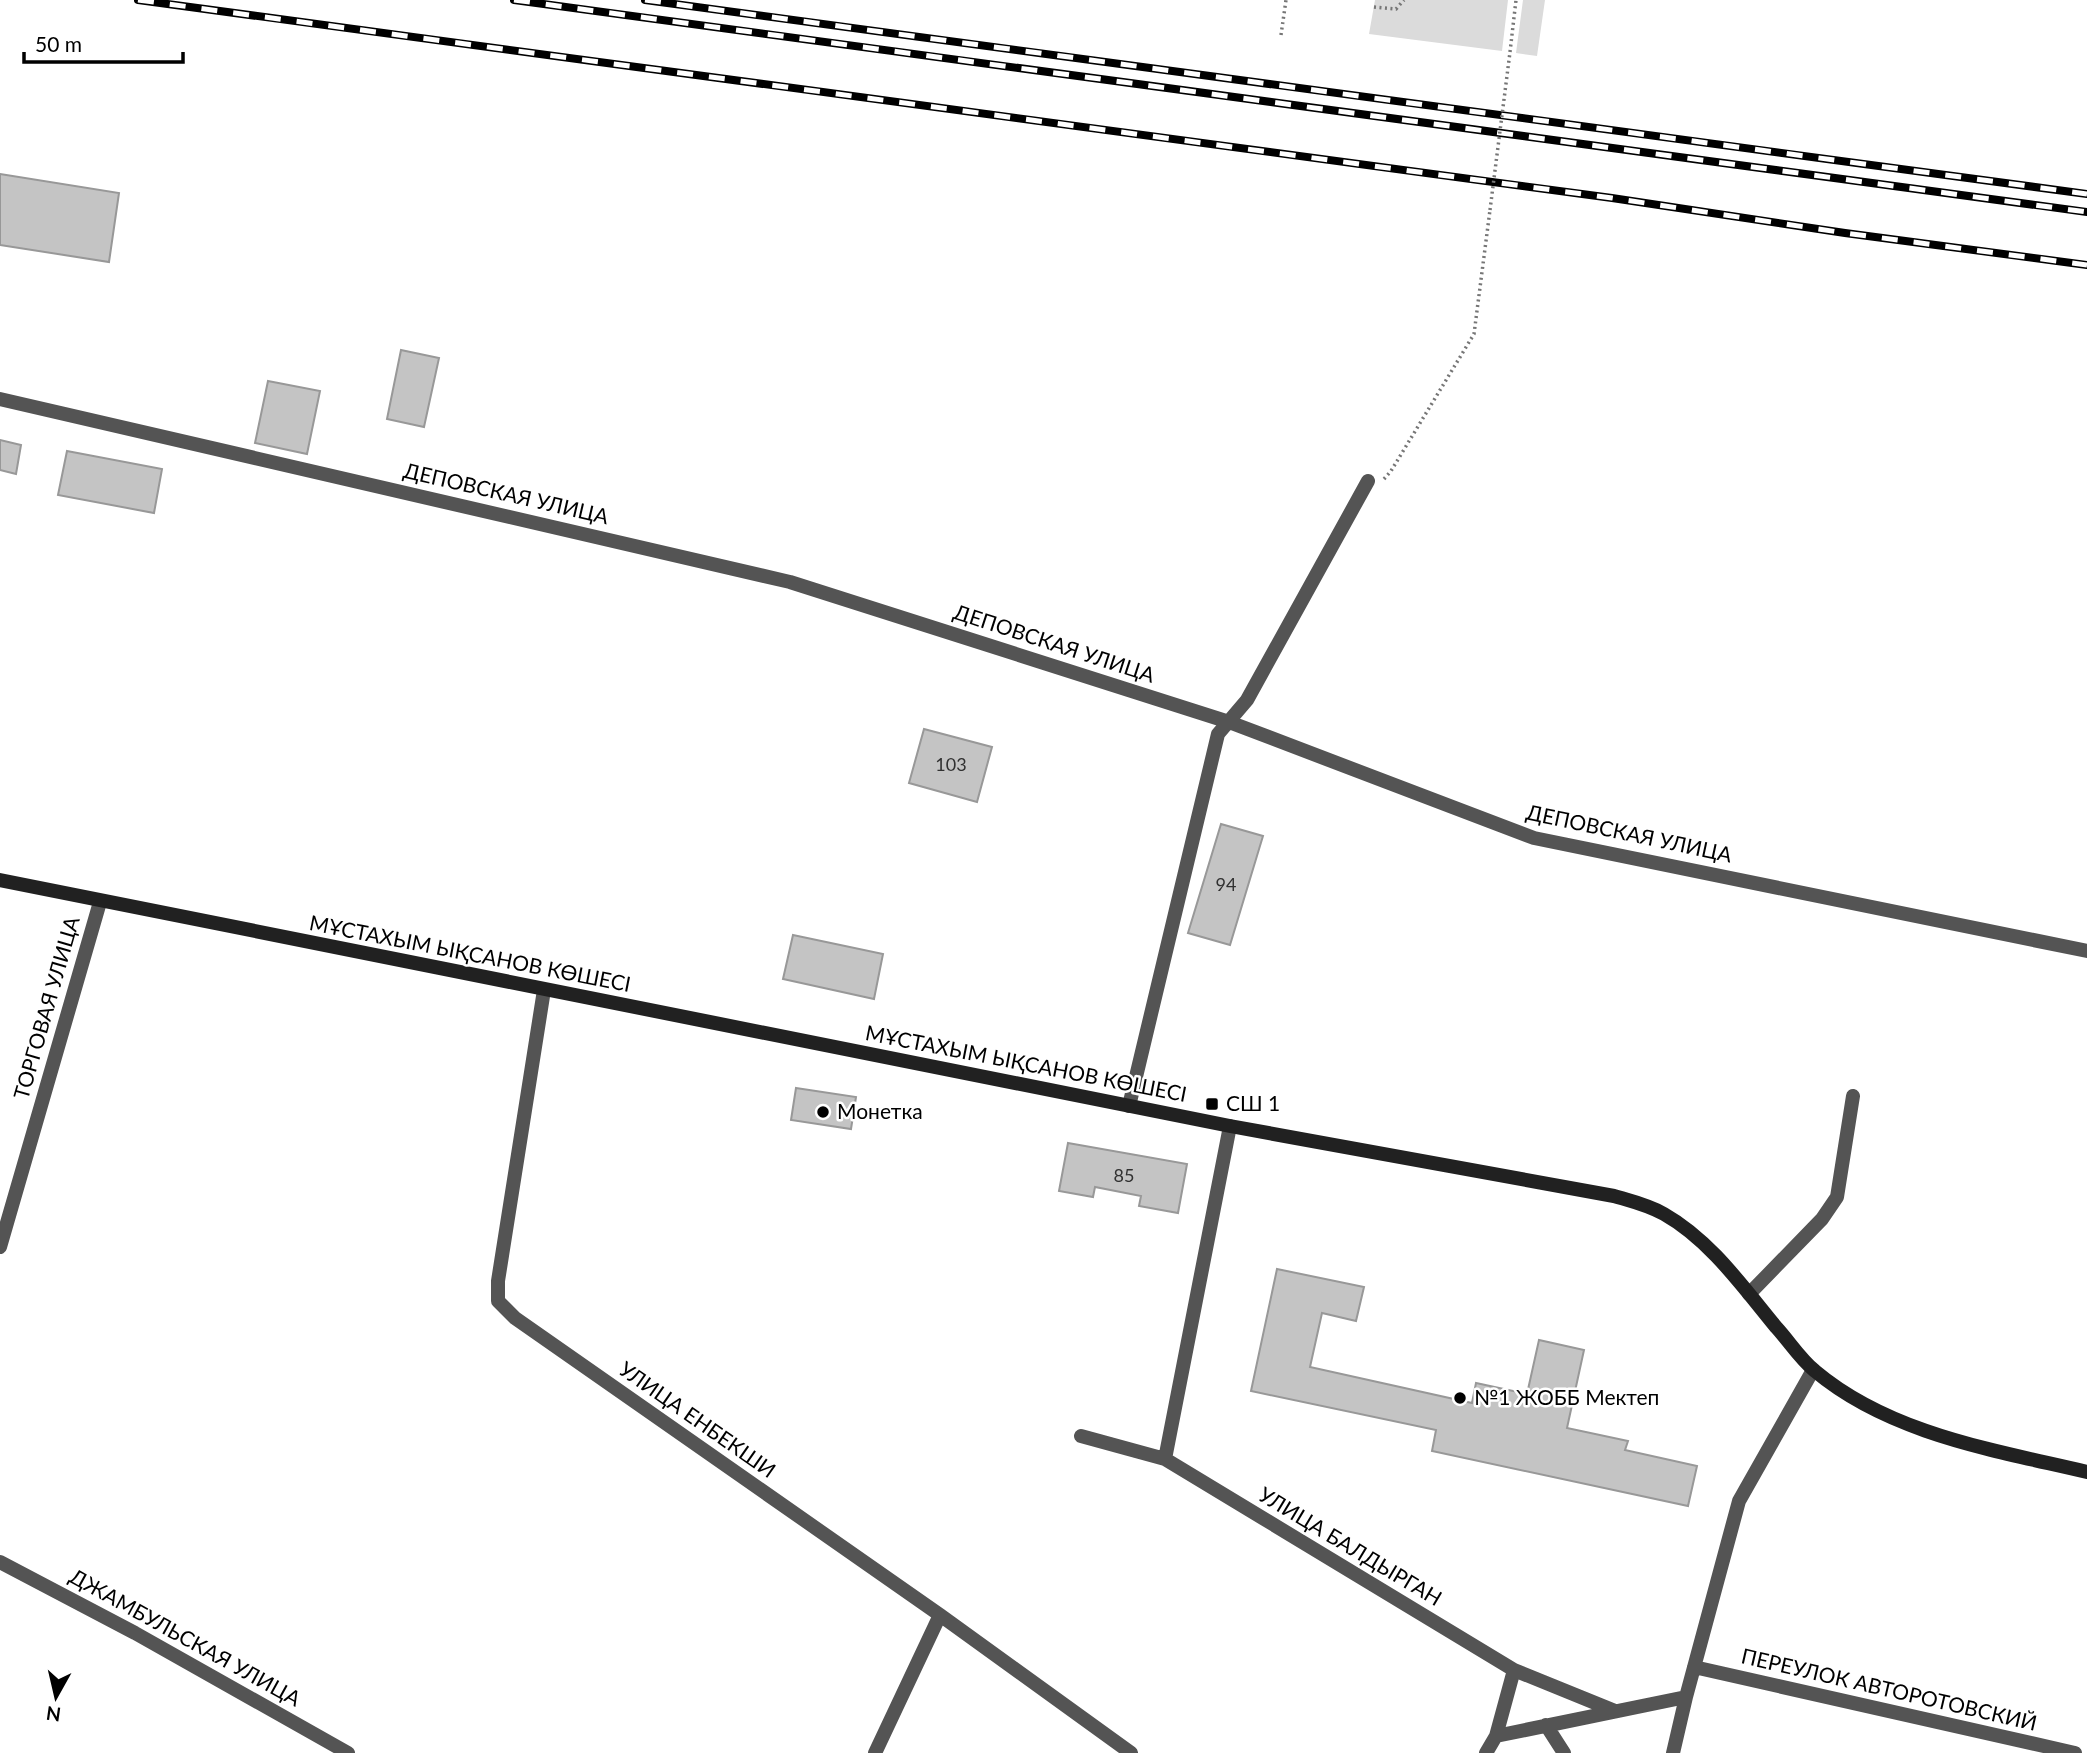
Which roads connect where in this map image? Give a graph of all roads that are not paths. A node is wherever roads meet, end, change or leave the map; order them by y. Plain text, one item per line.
1 (0, 398) edge
2 (1366, 485) road end
3 (1229, 722) junction
4 (0, 880) edge
5 (100, 902) junction
6 (2087, 951) edge
7 (544, 990) junction
8 (1853, 1096) dead end
9 (1129, 1106) junction
10 (1230, 1126) junction
11 (5, 1210) edge
12 (0, 1247) edge
13 (1749, 1294) junction
14 (1813, 1370) junction
15 (1081, 1436) dead end
16 (1165, 1459) junction
17 (2087, 1472) edge
18 (0, 1562) edge
19 (940, 1615) junction
20 (1694, 1667) junction
21 (1514, 1670) junction
22 (1686, 1697) junction
23 (1615, 1711) junction
24 (1546, 1725) junction
25 (1496, 1735) junction
26 (348, 1753) edge
27 (875, 1753) edge
28 (1131, 1753) edge
29 (1486, 1753) edge
30 (1564, 1753) edge
31 (1673, 1753) edge
32 (2075, 1753) edge

1 - 3 street, ДЕПОВСКАЯ УЛИЦА
2 - 3 street
3 - 6 street, ДЕПОВСКАЯ УЛИЦА
3 - 9 street
4 - 5 main road, МҰСТАХЫМ ЫҚСАНОВ КӨШЕСІ
5 - 7 main road, МҰСТАХЫМ ЫҚСАНОВ КӨШЕСІ
5 - 11 street, ТОРГОВАЯ УЛИЦА
7 - 9 main road, МҰСТАХЫМ ЫҚСАНОВ КӨШЕСІ
7 - 19 street, УЛИЦА ЕНБЕКШИ
8 - 13 street
9 - 10 main road, МҰСТАХЫМ ЫҚСАНОВ КӨШЕСІ
10 - 13 main road, МҰСТАХЫМ ЫҚСАНОВ КӨШЕСІ
10 - 16 street
11 - 12 street, ТОРГОВАЯ УЛИЦА
13 - 14 main road, МҰСТАХЫМ ЫҚСАНОВ КӨШЕСІ
14 - 17 main road, МҰСТАХЫМ ЫҚСАНОВ КӨШЕСІ
14 - 20 street
15 - 16 street, УЛИЦА БАЛДЫРГАН
16 - 21 street, УЛИЦА БАЛДЫРГАН
18 - 26 street, ДЖАМБУЛЬСКАЯ УЛИЦА
19 - 27 street
19 - 28 street, УЛИЦА ЕНБЕКШИ
20 - 22 street
20 - 32 street, ПЕРЕУЛОК АВТОРОТОВСКИЙ
21 - 23 street, УЛИЦА БАЛДЫРГАН
21 - 25 street
22 - 23 street
22 - 31 street
23 - 24 street
24 - 25 street
24 - 30 street
25 - 29 street

